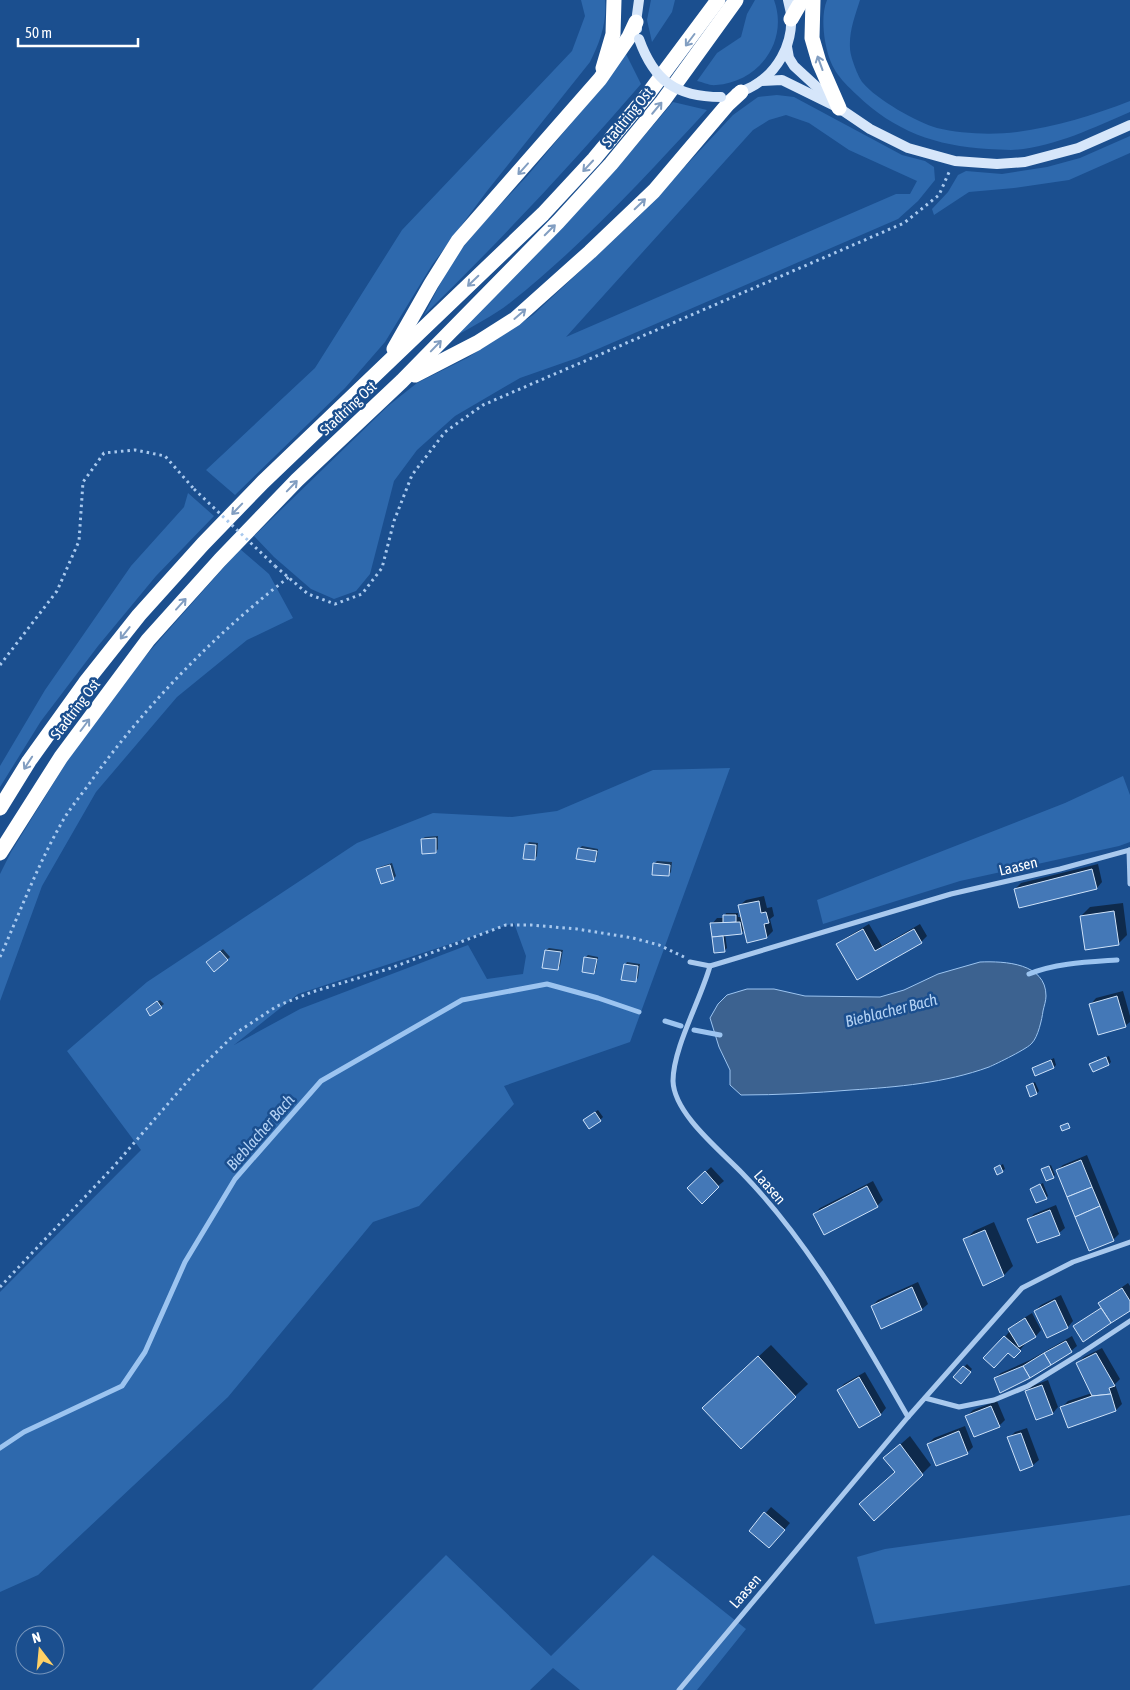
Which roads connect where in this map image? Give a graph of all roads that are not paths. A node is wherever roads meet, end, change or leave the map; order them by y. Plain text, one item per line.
1 (614, 0) edge
2 (640, 0) edge
3 (718, 0) edge
4 (736, 0) edge
5 (788, 0) edge
6 (802, 0) edge
7 (813, 0) edge
8 (791, 19) junction
9 (636, 22) junction
10 (787, 47) junction
11 (600, 79) junction
12 (761, 81) junction
13 (742, 92) junction
14 (839, 108) junction
15 (1130, 125) edge
16 (384, 365) junction
17 (402, 381) junction
18 (0, 808) edge
19 (1130, 850) edge
20 (0, 853) edge
21 (1130, 884) edge
22 (690, 962) road end
23 (710, 966) junction
24 (1130, 1242) edge
25 (1130, 1321) edge
26 (925, 1398) junction
27 (908, 1417) junction
28 (679, 1690) edge

1 - 11 highway
2 - 9 street
3 -> 16 highway, Stadtring Ost
17 -> 4 highway, Stadtring Ost
5 - 8 street
6 - 8 highway
14 -> 7 highway
8 - 10 street
9 - 11 highway
9 - 13 street, bridge
10 - 12 street
10 - 14 street
11 -> 16 highway
12 - 13 street
12 - 14 street
17 -> 13 highway
14 - 15 street
16 -> 18 highway, Stadtring Ost
20 -> 17 highway, Stadtring Ost
19 - 21 street, Laasen
19 - 23 street, Laasen
22 - 23 street, Laasen
23 - 27 street, Laasen
24 - 26 street, Laasen
25 - 26 street
26 - 27 street, Laasen
27 - 28 street, Laasen

